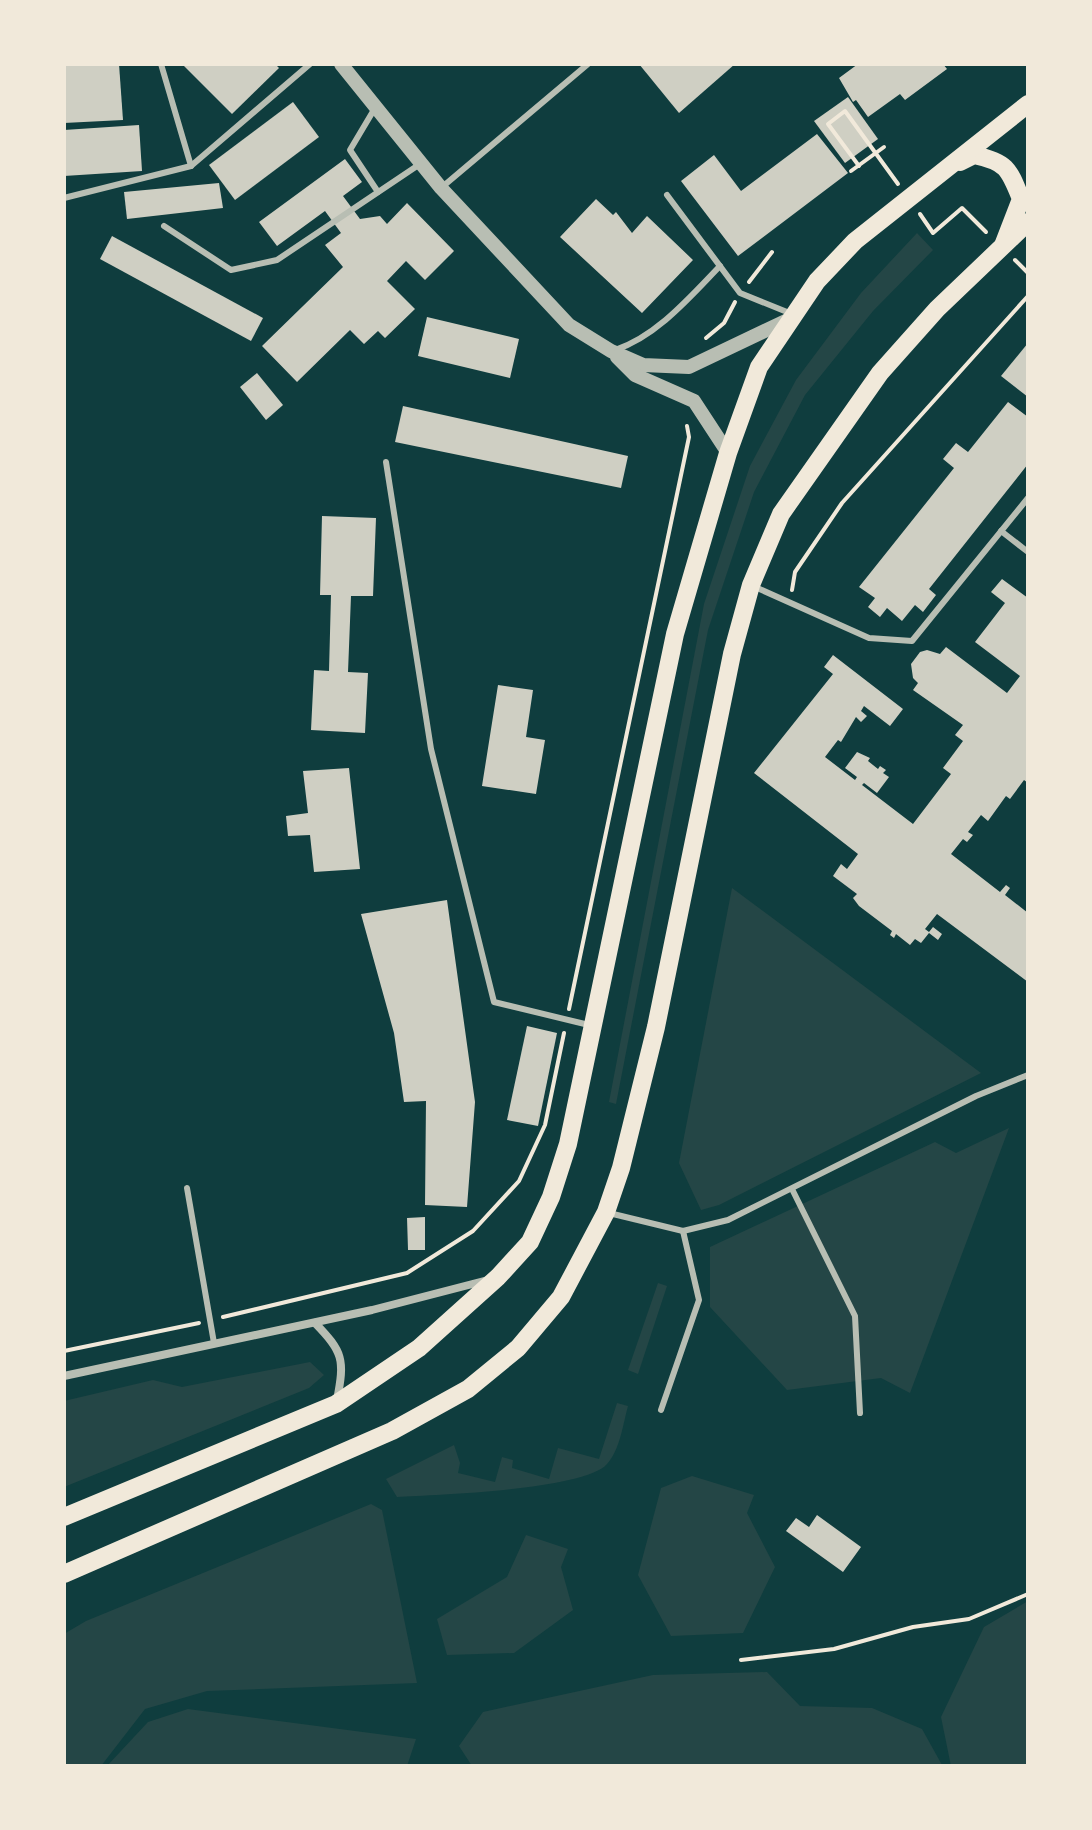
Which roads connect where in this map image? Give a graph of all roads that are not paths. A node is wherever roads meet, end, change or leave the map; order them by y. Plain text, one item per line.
1 (161, 64) edge
2 (310, 64) edge
3 (341, 64) edge
4 (588, 64) edge
5 (1028, 104) edge
6 (376, 108) junction
7 (420, 164) junction
8 (191, 166) junction
9 (946, 170) junction
10 (441, 188) junction
11 (378, 192) junction
12 (667, 195) dead end
13 (64, 198) edge
14 (1028, 222) edge
15 (164, 226) dead end
16 (1002, 246) junction
17 (720, 266) junction
18 (795, 316) junction
19 (611, 351) junction
20 (728, 453) junction
21 (386, 462) dead end
22 (1028, 498) edge
23 (1001, 531) junction
24 (1028, 552) edge
25 (751, 585) junction
26 (592, 1026) junction
27 (1028, 1075) edge
28 (187, 1188) dead end
29 (792, 1189) junction
30 (606, 1212) junction
31 (683, 1231) junction
32 (498, 1277) junction
33 (315, 1323) junction
34 (214, 1343) junction
35 (64, 1376) edge
36 (336, 1404) junction
37 (661, 1410) dead end
38 (860, 1413) dead end
39 (64, 1517) edge
40 (64, 1574) edge

1 - 8 lane
2 - 8 lane
3 - 6 street
4 - 10 lane
5 - 9 main road
6 - 7 street
6 - 11 lane
7 - 10 street
7 - 11 lane
8 - 13 lane
9 - 16 main road
9 - 18 main road
10 - 19 street
11 - 15 lane
12 - 17 lane
14 - 16 main road
16 - 25 main road
17 - 18 lane
17 - 19 lane
18 - 19 street
18 - 20 main road
19 - 20 street
20 - 26 main road
21 - 26 lane
22 - 23 lane
23 - 24 lane
23 - 25 lane
25 - 30 main road
26 - 32 main road
27 - 29 lane
28 - 34 lane
29 - 31 lane
29 - 38 lane
30 - 31 lane
30 - 40 main road
31 - 37 lane
32 - 33 street
32 - 36 main road
33 - 34 street
33 - 36 street
34 - 35 street
36 - 39 main road

